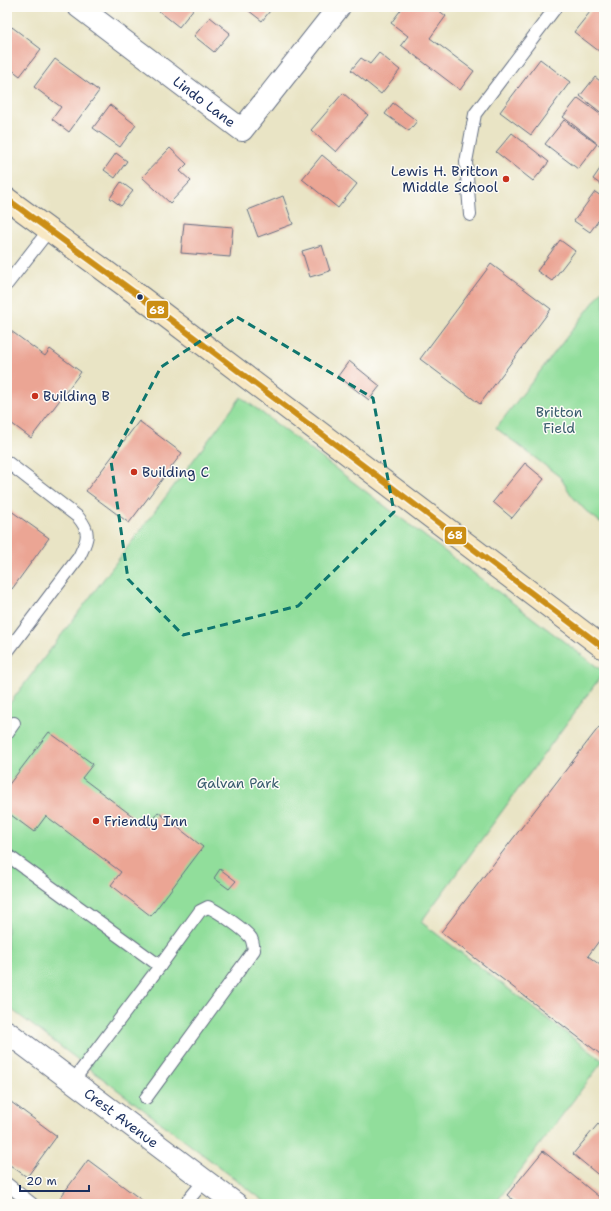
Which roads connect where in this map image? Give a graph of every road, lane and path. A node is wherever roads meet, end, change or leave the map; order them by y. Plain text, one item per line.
1 (79, 7) edge
2 (339, 7) edge
3 (556, 7) edge
4 (7, 199) edge
5 (470, 215) dead end
6 (49, 230) junction
7 (7, 284) edge
8 (7, 462) edge
9 (9, 645) edge
10 (604, 648) edge
11 (14, 723) dead end
12 (7, 733) edge
13 (7, 855) edge
14 (160, 966) junction
15 (7, 1032) edge
16 (73, 1081) junction
17 (146, 1098) dead end
18 (205, 1180) junction
19 (7, 1184) edge
20 (32, 1204) edge
21 (185, 1204) edge
22 (236, 1204) edge

1 - 2 street, Lindo Lane
3 - 5 lane
4 - 6 main road
6 - 7 lane
6 - 10 main road
8 - 9 lane
11 - 12 lane
13 - 14 lane
14 - 16 lane
14 - 17 lane
15 - 16 street, Crest Avenue
16 - 18 street, Crest Avenue
18 - 21 lane
18 - 22 street, Crest Avenue
19 - 20 lane

